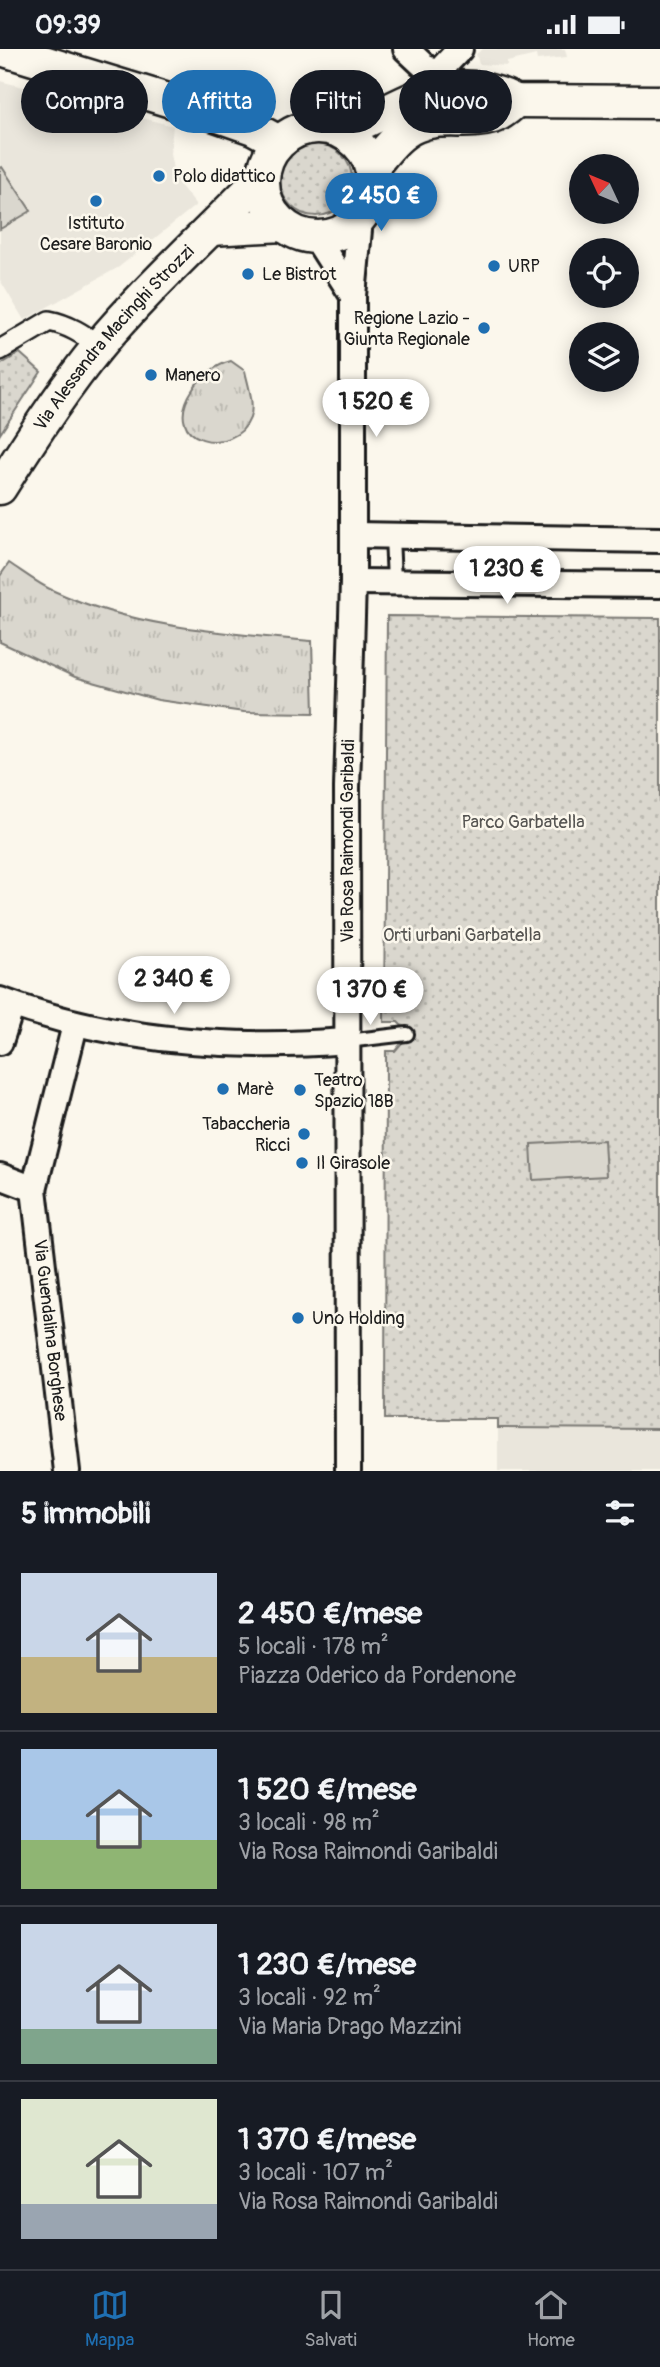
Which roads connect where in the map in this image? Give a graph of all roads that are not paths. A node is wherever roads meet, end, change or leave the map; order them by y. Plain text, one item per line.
1 (1, 49) edge
2 (407, 49) edge
3 (460, 49) edge
4 (427, 70) edge
5 (443, 70) edge
6 (512, 99) edge
7 (516, 101) junction
8 (660, 102) edge
9 (291, 133) edge
10 (344, 133) edge
11 (279, 142) junction
12 (372, 167) junction
13 (263, 176) junction
14 (360, 219) junction
15 (284, 225) junction
16 (211, 229) junction
17 (316, 238) junction
18 (353, 296) junction
19 (99, 346) junction
20 (0, 350) edge
21 (0, 488) edge
22 (354, 535) junction
23 (392, 536) junction
24 (660, 540) edge
25 (394, 581) junction
26 (354, 582) junction
27 (660, 585) edge
28 (6, 1002) edge
29 (75, 1025) junction
30 (407, 1034) dead end
31 (347, 1041) junction
32 (0, 1042) edge
33 (0, 1176) edge
34 (34, 1189) junction
35 (67, 1471) edge
36 (348, 1471) edge

1 - 11 street
2 - 4 street
3 - 5 street
6 - 7 street
7 - 8 street
7 - 12 street
9 - 11 street
10 - 12 street
11 - 13 street
12 - 14 street
13 - 15 street
13 - 16 street, Via Alessandra Macinghi Strozzi
14 - 17 street
14 - 18 street, Via Rosa Raimondi Garibaldi
15 - 16 street
15 - 17 street
16 - 19 street, Via Alessandra Macinghi Strozzi
17 - 18 street
18 - 22 street, Via Rosa Raimondi Garibaldi
19 - 20 street
19 - 21 street, Via Alessandra Macinghi Strozzi
22 - 23 street
22 - 26 street, Via Rosa Raimondi Garibaldi
23 - 24 street
23 - 25 lane
25 - 26 street
25 - 27 street
26 - 31 street, Via Rosa Raimondi Garibaldi
28 - 29 street
28 - 32 street
29 - 31 street
29 - 34 street
30 - 31 lane
31 - 36 street, Via Rosa Raimondi Garibaldi
33 - 34 street
34 - 35 street, Via Guendalina Borghese

